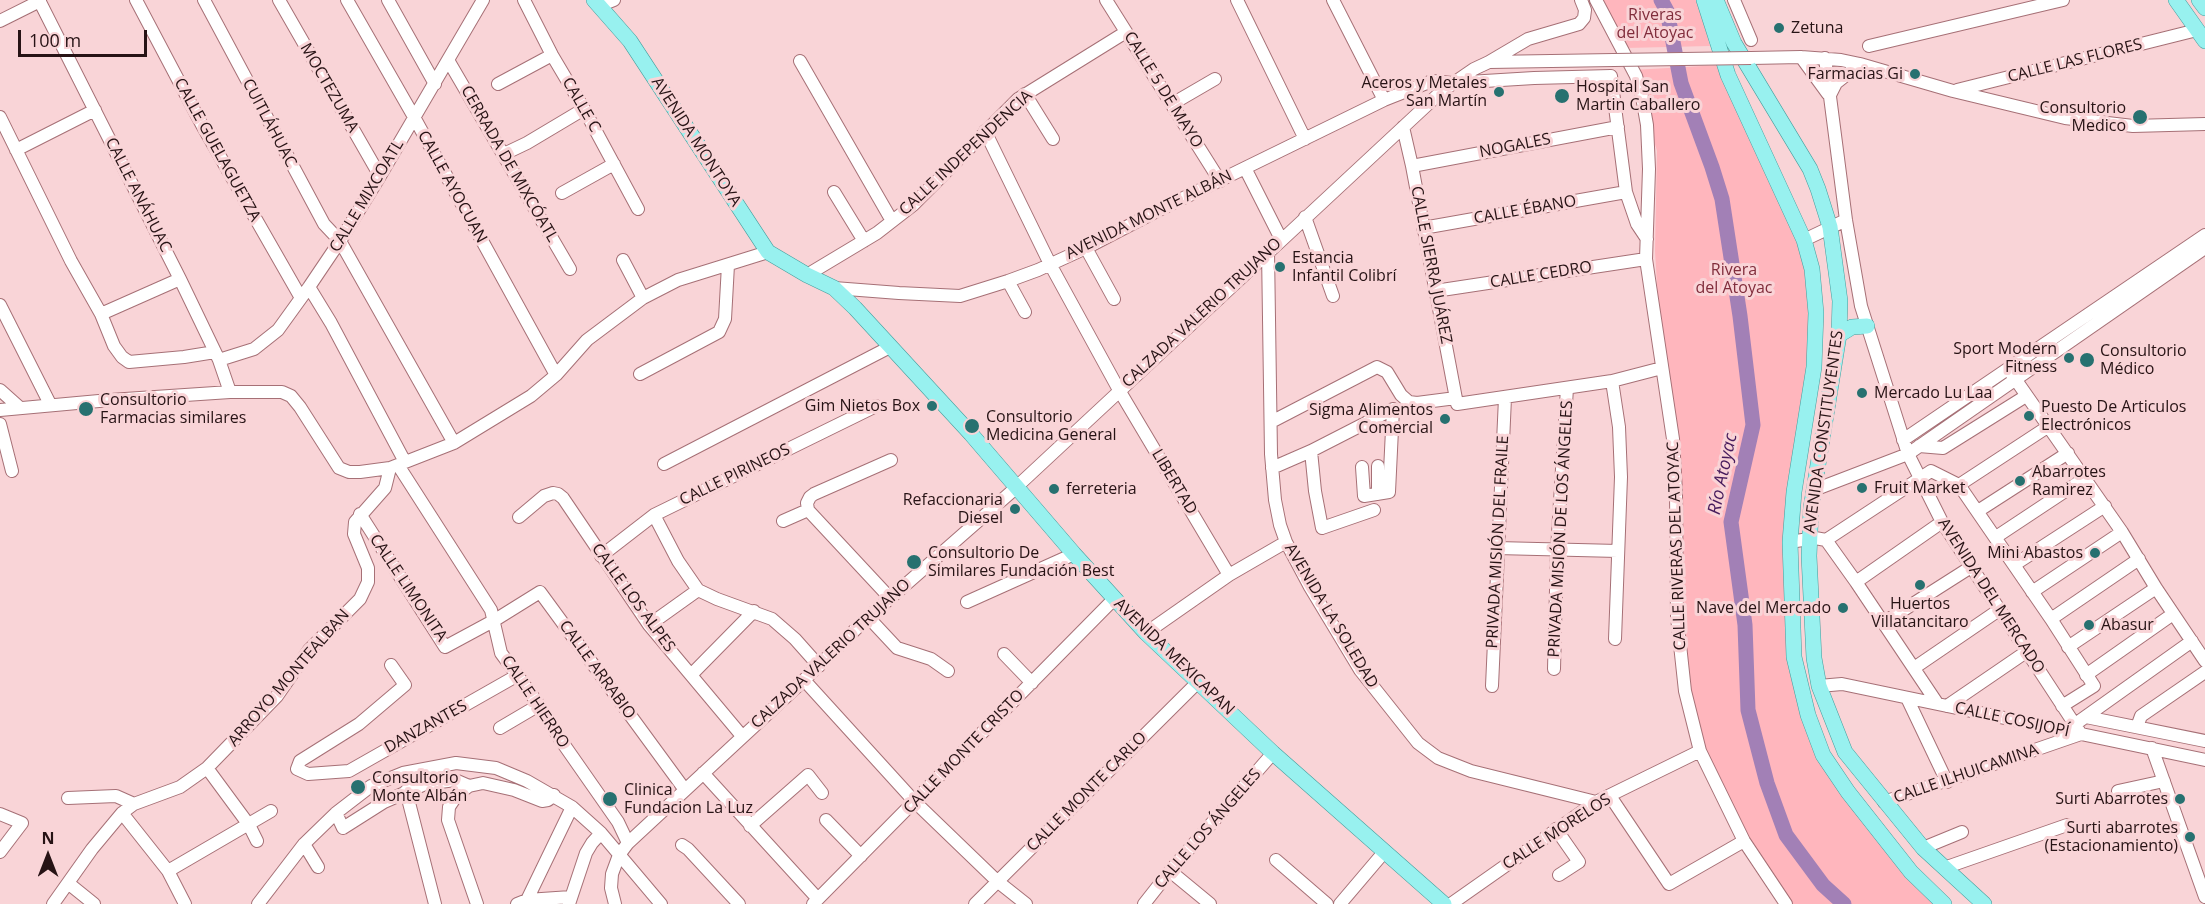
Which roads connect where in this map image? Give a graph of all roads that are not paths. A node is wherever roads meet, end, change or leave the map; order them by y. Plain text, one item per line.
1 (40, 0) edge
2 (136, 0) edge
3 (204, 0) edge
4 (279, 0) edge
5 (347, 0) edge
6 (388, 0) edge
7 (524, 0) edge
8 (614, 0) edge
9 (1106, 0) edge
10 (1237, 0) edge
11 (1333, 0) edge
12 (1581, 0) edge
13 (1596, 0) edge
14 (1704, 0) edge
15 (1716, 0) edge
16 (1734, 0) edge
17 (2063, 0) edge
18 (2176, 0) edge
19 (2199, 0) edge
20 (479, 2) edge
21 (597, 3) edge
22 (2205, 8) edge
23 (0, 21) edge
24 (1126, 32) junction
25 (2201, 35) edge
26 (1751, 40) dead end
27 (1869, 46) dead end
28 (552, 55) junction
29 (1801, 57) junction
30 (1825, 58) junction
31 (448, 60) junction
32 (800, 61) dead end
33 (1489, 62) junction
34 (1860, 64) junction
35 (1215, 80) dead end
36 (1452, 83) junction
37 (435, 84) junction
38 (498, 84) dead end
39 (1953, 91) junction
40 (1025, 94) junction
41 (1830, 97) junction
42 (1384, 100) junction
43 (1172, 104) junction
44 (584, 109) junction
45 (95, 110) junction
46 (0, 117) edge
47 (414, 117) junction
48 (2205, 124) edge
49 (1403, 127) junction
50 (1618, 127) junction
51 (985, 131) junction
52 (1053, 139) dead end
53 (1305, 139) junction
54 (16, 150) junction
55 (504, 154) junction
56 (614, 164) junction
57 (1412, 166) junction
58 (1245, 168) junction
59 (380, 176) junction
60 (1220, 181) junction
61 (834, 192) dead end
62 (1626, 192) junction
63 (562, 193) dead end
64 (638, 209) dead end
65 (1305, 217) junction
66 (1846, 220) junction
67 (892, 221) junction
68 (1830, 227) junction
69 (1423, 228) junction
70 (2205, 235) edge
71 (1281, 239) junction
72 (1647, 239) junction
73 (1804, 240) junction
74 (340, 241) junction
75 (864, 241) junction
76 (1086, 248) junction
77 (2205, 248) edge
78 (1268, 251) junction
79 (768, 252) junction
80 (1646, 259) junction
81 (623, 260) dead end
82 (1050, 264) junction
83 (728, 265) junction
84 (570, 269) dead end
85 (807, 275) junction
86 (180, 279) junction
87 (1008, 281) junction
88 (309, 287) junction
89 (834, 288) junction
90 (1435, 291) junction
91 (1333, 296) dead end
92 (301, 298) junction
93 (643, 298) junction
94 (1114, 299) dead end
95 (0, 305) edge
96 (1025, 312) dead end
97 (100, 314) junction
98 (1867, 326) junction
99 (1839, 335) junction
100 (890, 346) junction
101 (217, 356) junction
102 (1662, 368) junction
103 (640, 374) dead end
104 (2012, 374) junction
105 (556, 375) junction
106 (1612, 381) junction
107 (1567, 388) junction
108 (0, 390) edge
109 (1119, 390) junction
110 (230, 392) junction
111 (2026, 396) junction
112 (1505, 398) junction
113 (1456, 401) junction
114 (50, 404) junction
115 (876, 406) dead end
116 (19, 407) junction
117 (0, 410) edge
118 (1271, 422) junction
119 (0, 424) edge
120 (2049, 426) junction
121 (1903, 440) junction
122 (454, 442) junction
123 (1919, 446) junction
124 (1311, 452) junction
125 (2068, 453) junction
126 (1908, 454) junction
127 (891, 460) dead end
128 (664, 464) dead end
129 (398, 465) junction
130 (1378, 466) dead end
131 (1362, 467) dead end
132 (1272, 468) junction
133 (12, 471) dead end
134 (2085, 478) junction
135 (1919, 479) junction
136 (1959, 485) junction
137 (1016, 487) junction
138 (1814, 490) junction
139 (1794, 492) junction
140 (1378, 494) junction
141 (2105, 506) junction
142 (808, 510) junction
143 (1374, 510) dead end
144 (1978, 511) junction
145 (360, 514) junction
146 (654, 516) junction
147 (519, 517) dead end
148 (783, 521) dead end
149 (1942, 522) junction
150 (2122, 532) junction
151 (1996, 537) junction
152 (1810, 539) junction
153 (1826, 540) junction
154 (1286, 542) junction
155 (1790, 542) junction
156 (1497, 548) junction
157 (1557, 550) junction
158 (1618, 551) junction
159 (1074, 554) junction
160 (601, 556) junction
161 (2139, 559) junction
162 (2014, 565) junction
163 (1971, 567) junction
164 (1229, 575) junction
165 (1856, 582) junction
166 (2156, 588) junction
167 (698, 590) junction
168 (2032, 592) junction
169 (890, 598) junction
170 (1114, 599) junction
171 (967, 602) dead end
172 (1999, 610) junction
173 (754, 611) junction
174 (2173, 614) junction
175 (868, 617) junction
176 (2051, 619) junction
177 (495, 620) junction
178 (1882, 623) junction
179 (650, 625) junction
180 (1146, 633) junction
181 (1615, 634) dead end
182 (2192, 641) junction
183 (2068, 647) junction
184 (2026, 652) junction
185 (1004, 654) dead end
186 (2205, 661) edge
187 (390, 665) dead end
188 (819, 666) junction
189 (1914, 668) junction
190 (1554, 669) dead end
191 (948, 670) dead end
192 (2205, 672) edge
193 (518, 675) junction
194 (691, 675) junction
195 (2086, 675) junction
196 (804, 680) junction
197 (1198, 681) junction
198 (1032, 683) junction
199 (1492, 686) dead end
200 (1819, 686) junction
201 (2094, 686) junction
202 (1907, 698) junction
203 (2106, 703) junction
204 (539, 705) junction
205 (1942, 705) junction
206 (2062, 706) junction
207 (2086, 717) junction
208 (2137, 727) junction
209 (500, 728) dead end
210 (2078, 730) junction
211 (742, 736) junction
212 (2205, 741) edge
213 (2152, 748) junction
214 (1701, 751) junction
215 (1273, 753) junction
216 (2205, 760) edge
217 (207, 768) junction
218 (704, 773) junction
219 (2164, 781) junction
220 (1947, 782) junction
221 (469, 786) junction
222 (685, 790) junction
223 (406, 791) junction
224 (2118, 791) dead end
225 (822, 793) dead end
226 (554, 795) junction
227 (1611, 796) junction
228 (68, 798) dead end
229 (915, 802) junction
230 (1596, 802) junction
231 (1884, 802) junction
232 (134, 804) junction
233 (572, 807) junction
234 (272, 811) dead end
235 (122, 813) junction
236 (336, 813) junction
237 (0, 814) edge
238 (826, 820) dead end
239 (249, 825) junction
240 (2067, 825) dead end
241 (750, 826) junction
242 (1556, 829) junction
243 (1962, 832) dead end
244 (601, 833) junction
245 (257, 841) dead end
246 (1744, 841) junction
247 (628, 843) junction
248 (304, 844) junction
249 (685, 847) dead end
250 (1923, 848) junction
251 (1385, 851) junction
252 (0, 852) edge
253 (619, 855) junction
254 (861, 856) junction
255 (1276, 860) dead end
256 (318, 867) dead end
257 (1944, 868) junction
258 (168, 871) junction
259 (1170, 871) junction
260 (1559, 875) dead end
261 (997, 881) junction
262 (68, 883) junction
263 (2205, 897) edge
264 (570, 901) edge
265 (522, 902) edge
266 (816, 902) edge
267 (53, 904) edge
268 (93, 904) edge
269 (185, 904) edge
270 (258, 904) edge
271 (435, 904) edge
272 (477, 904) edge
273 (615, 904) edge
274 (661, 904) edge
275 (739, 904) edge
276 (975, 904) edge
277 (1026, 904) edge
278 (1144, 904) edge
279 (1210, 904) edge
280 (1327, 904) edge
281 (1340, 904) edge
282 (1444, 904) edge
283 (1451, 904) edge
284 (1786, 904) edge
285 (1944, 904) edge
286 (1984, 904) edge

1 - 23 street
1 - 45 street, CALLE ANÁHUAC
2 - 92 street, CALLE GUELAGUETZA
3 - 74 street, CUITLÁHUAC
4 - 59 street, MOCTEZUMA
5 - 47 street, CALLE AYOCUAN
6 - 37 street
7 - 28 street, CALLE C
8 - 21 street
9 - 24 street, CALLE 5 DE MAYO
10 - 53 street
11 - 42 street
12 - 33 street
13 - 72 street, CALLE RIVERAS DEL ATOYAC
14 - 73 main road, AVENIDA CONSTITUYENTES
15 - 68 main road, AVENIDA CONSTITUYENTES
16 - 26 street
17 - 27 street
18 - 25 main road
19 - 22 main road
20 - 31 street, CALLE MIXCOATL
21 - 79 main road, AVENIDA MONTOYA
24 - 40 street, CALLE INDEPENDENCIA
24 - 43 street, CALLE 5 DE MAYO
25 - 39 street, CALLE LAS FLORES
28 - 38 street
28 - 44 street, CALLE C
29 - 30 street, CALZADA VALERIO TRUJANO
29 - 33 street, CALZADA VALERIO TRUJANO, bridge
29 - 41 street
30 - 34 street, CALZADA VALERIO TRUJANO
30 - 41 street, AVENIDA DEL MERCADO
31 - 37 street, CALLE MIXCOATL
31 - 55 street, CERRADA DE MIXCÓATL
32 - 67 street
33 - 36 street, CALZADA VALERIO TRUJANO
34 - 39 street, CALZADA VALERIO TRUJANO
34 - 41 street
35 - 43 street
36 - 42 street, AVENIDA MONTE ALBÁN
36 - 49 street, CALZADA VALERIO TRUJANO
36 - 50 street, AVENIDA MONTE ALBÁN
37 - 47 street, CALLE MIXCOATL
39 - 48 street, CALZADA VALERIO TRUJANO
40 - 51 street, CALLE INDEPENDENCIA
40 - 52 street
41 - 66 street, AVENIDA DEL MERCADO
42 - 53 street, AVENIDA MONTE ALBÁN
43 - 60 street, CALLE 5 DE MAYO
44 - 55 street
44 - 56 street, CALLE C
45 - 54 street
45 - 86 street, CALLE ANÁHUAC
46 - 54 street
47 - 59 street, CALLE MIXCOATL
47 - 105 street, CALLE AYOCUAN
49 - 57 street, CALLE SIERRA JUÁREZ
49 - 65 street, CALZADA VALERIO TRUJANO
50 - 57 street, NOGALES
50 - 62 street
51 - 67 street, CALLE INDEPENDENCIA
51 - 82 street, LIBERTAD
53 - 58 street, AVENIDA MONTE ALBÁN
54 - 97 street
55 - 84 street, CERRADA DE MIXCÓATL
56 - 63 street
56 - 64 street, CALLE C
57 - 69 street, CALLE SIERRA JUÁREZ
58 - 60 street, AVENIDA MONTE ALBÁN
58 - 71 street
59 - 74 street, CALLE MIXCOATL
60 - 76 street, AVENIDA MONTE ALBÁN
61 - 75 street
62 - 69 street, CALLE ÉBANO
62 - 72 street
65 - 71 street, CALZADA VALERIO TRUJANO
65 - 91 street
66 - 68 street
66 - 98 street, AVENIDA DEL MERCADO
67 - 75 street, CALLE INDEPENDENCIA
68 - 73 street
68 - 99 main road, AVENIDA CONSTITUYENTES
69 - 90 street, CALLE SIERRA JUÁREZ
70 - 104 street
71 - 78 street, CALZADA VALERIO TRUJANO
72 - 80 street, CALLE RIVERAS DEL ATOYAC
73 - 139 main road, AVENIDA CONSTITUYENTES
74 - 88 street, CALLE MIXCOATL
74 - 122 street, CUITLÁHUAC
75 - 85 street, CALLE INDEPENDENCIA
76 - 82 street, AVENIDA MONTE ALBÁN
76 - 94 street
77 - 104 street
78 - 109 street, CALZADA VALERIO TRUJANO
78 - 118 street, AVENIDA LA SOLEDAD
79 - 83 street
79 - 85 main road, AVENIDA MONTOYA
80 - 90 street, CALLE CEDRO
80 - 102 street, CALLE RIVERAS DEL ATOYAC
81 - 93 street
82 - 87 street, AVENIDA MONTE ALBÁN
82 - 109 street, LIBERTAD
83 - 93 street
83 - 103 street
85 - 89 main road, AVENIDA MONTOYA
86 - 97 street
86 - 101 street, CALLE ANÁHUAC
87 - 89 street, AVENIDA MONTE ALBÁN
87 - 96 street
88 - 92 street, CALLE MIXCOATL
88 - 129 street
89 - 100 main road, AVENIDA MEXICAPAN
90 - 113 street, CALLE SIERRA JUÁREZ
92 - 101 street, CALLE MIXCOATL
93 - 105 street
95 - 114 street
97 - 101 street, CALLE MIXCOATL
98 - 99 main road
98 - 121 street, AVENIDA DEL MERCADO
99 - 138 main road, AVENIDA CONSTITUYENTES
100 - 128 street
100 - 137 main road, AVENIDA MEXICAPAN
101 - 110 street, CALLE ANÁHUAC
102 - 106 street
102 - 214 street, CALLE RIVERAS DEL ATOYAC
104 - 111 street
104 - 121 street
104 - 123 street
105 - 122 street
106 - 107 street
106 - 158 street
107 - 112 street
107 - 157 street, PRIVADA MISIÓN DE LOS ÁNGELES
108 - 116 street
109 - 137 street, CALZADA VALERIO TRUJANO
109 - 164 street, LIBERTAD
110 - 114 street
110 - 129 street
111 - 120 street
111 - 123 street
112 - 113 street
112 - 156 street, PRIVADA MISIÓN DEL FRAILE
113 - 118 street
114 - 116 street
115 - 146 street, CALLE PIRINEOS
116 - 117 street
118 - 132 street, AVENIDA LA SOLEDAD
119 - 133 street
120 - 125 street
120 - 136 street
121 - 126 street, AVENIDA DEL MERCADO
122 - 129 street
123 - 126 street
124 - 132 street
124 - 140 street
124 - 143 street
125 - 134 street
125 - 144 street
126 - 135 street, AVENIDA DEL MERCADO
126 - 138 street
127 - 142 street
129 - 145 street
129 - 177 street, CALLE HIERRO
130 - 140 street
131 - 140 street
132 - 154 street, AVENIDA LA SOLEDAD
134 - 141 street
134 - 151 street
135 - 136 street
135 - 149 street, AVENIDA DEL MERCADO
135 - 153 street
136 - 144 street
137 - 159 main road, AVENIDA MEXICAPAN
137 - 169 street, CALZADA VALERIO TRUJANO
138 - 139 main road
138 - 152 main road, AVENIDA CONSTITUYENTES
139 - 155 main road, AVENIDA CONSTITUYENTES
141 - 150 street
141 - 162 street
142 - 148 street
142 - 169 street
144 - 151 street
145 - 177 street, CALLE LIMONITA
145 - 217 street, ARROYO MONTEALBAN
146 - 160 street, CALLE PIRINEOS
146 - 167 street
147 - 160 street, CALLE LOS ALPES
149 - 163 street, AVENIDA DEL MERCADO
149 - 165 street
150 - 161 street
150 - 168 street
151 - 162 street
152 - 153 street
152 - 155 street
152 - 200 main road, AVENIDA CONSTITUYENTES
153 - 165 street
154 - 164 street
154 - 230 street, AVENIDA LA SOLEDAD
155 - 285 main road, AVENIDA CONSTITUYENTES
156 - 157 street
156 - 199 street, PRIVADA MISIÓN DEL FRAILE
157 - 158 street
157 - 190 street, PRIVADA MISIÓN DE LOS ÁNGELES
158 - 181 street
159 - 170 main road, AVENIDA MEXICAPAN
159 - 171 street
160 - 179 street, CALLE LOS ALPES
161 - 166 street
161 - 176 street
162 - 168 street
163 - 172 street, AVENIDA DEL MERCADO
163 - 178 street
164 - 180 street
165 - 178 street
166 - 174 street
166 - 183 street
167 - 173 street
167 - 179 street
168 - 176 street
169 - 175 street, CALZADA VALERIO TRUJANO
170 - 180 main road, AVENIDA MEXICAPAN
170 - 198 street, CALLE MONTE CRISTO
172 - 184 street, AVENIDA DEL MERCADO
172 - 189 street
173 - 188 street
173 - 194 street
174 - 182 street
174 - 195 street
175 - 188 street, CALZADA VALERIO TRUJANO
175 - 191 street
176 - 183 street
177 - 193 street, CALLE HIERRO
177 - 222 street, CALLE ARRABIO
178 - 189 street
179 - 194 street, CALLE LOS ALPES
180 - 197 main road, AVENIDA MEXICAPAN
182 - 186 street
182 - 203 street, CALLE ILHUICAMINA
183 - 195 street
184 - 205 street
184 - 206 street, AVENIDA DEL MERCADO
185 - 198 street
187 - 193 street, DANZANTES
188 - 196 street, CALZADA VALERIO TRUJANO
189 - 205 street
192 - 208 street
193 - 204 street, CALLE HIERRO
194 - 211 street, CALLE LOS ALPES
195 - 201 street
196 - 211 street, CALZADA VALERIO TRUJANO
196 - 229 street
197 - 215 main road, AVENIDA MEXICAPAN
197 - 261 street, CALLE MONTE CARLO
198 - 229 street, CALLE MONTE CRISTO
200 - 202 street, CALLE COSIJOPÍ
200 - 231 main road, AVENIDA CONSTITUYENTES
201 - 203 street
201 - 206 street
202 - 205 street, CALLE COSIJOPÍ
202 - 220 street
203 - 207 street, CALLE ILHUICAMINA
204 - 209 street
204 - 247 street, CALLE HIERRO
205 - 210 street, CALLE COSIJOPÍ
206 - 210 street, AVENIDA DEL MERCADO
207 - 208 street
207 - 210 street, CALLE ILHUICAMINA
208 - 212 street
210 - 213 street, CALLE COSIJOPÍ
210 - 220 street, CALLE ILHUICAMINA
211 - 218 street, CALZADA VALERIO TRUJANO
213 - 216 street, CALLE COSIJOPÍ
213 - 219 street
214 - 227 street, CALLE MORELOS
214 - 246 street, CALLE RIVERAS DEL ATOYAC
215 - 251 main road, AVENIDA MEXICAPAN
215 - 259 street, CALLE LOS ÁNGELES
217 - 232 street, ARROYO MONTEALBAN
217 - 239 street
218 - 222 street, CALZADA VALERIO TRUJANO
218 - 241 street
219 - 224 street
219 - 263 street
220 - 231 street, CALLE ILHUICAMINA
221 - 223 street
221 - 226 street
221 - 272 street
222 - 247 street, CALZADA VALERIO TRUJANO
223 - 236 street
223 - 271 street
225 - 241 street
226 - 233 street
226 - 236 street
227 - 230 street, CALLE MORELOS
227 - 246 street
228 - 232 street
229 - 254 street, CALLE MONTE CRISTO
229 - 261 street
230 - 242 street, CALLE MORELOS
231 - 250 main road, AVENIDA CONSTITUYENTES
232 - 235 street, ARROYO MONTEALBAN
233 - 244 street
233 - 265 street
234 - 239 street
235 - 258 street
235 - 262 street, ARROYO MONTEALBAN
236 - 248 street
237 - 252 street
238 - 254 street
239 - 245 street
239 - 258 street
240 - 257 street
241 - 266 street
242 - 260 street
242 - 283 street, CALLE MORELOS
243 - 250 street
244 - 253 street
244 - 264 street
246 - 284 street, CALLE RIVERAS DEL ATOYAC
247 - 253 street, CALZADA VALERIO TRUJANO
248 - 256 street
248 - 270 street
249 - 275 street
250 - 257 main road, AVENIDA CONSTITUYENTES
251 - 281 street
251 - 282 main road, AVENIDA MEXICAPAN
253 - 273 street
253 - 274 street
254 - 266 street, CALLE MONTE CRISTO
255 - 280 street
257 - 286 main road, AVENIDA CONSTITUYENTES
258 - 269 street
259 - 278 street, CALLE LOS ÁNGELES
259 - 279 street
261 - 276 street, CALLE MONTE CARLO
261 - 277 street
262 - 267 street, ARROYO MONTEALBAN
262 - 268 street
264 - 265 street

